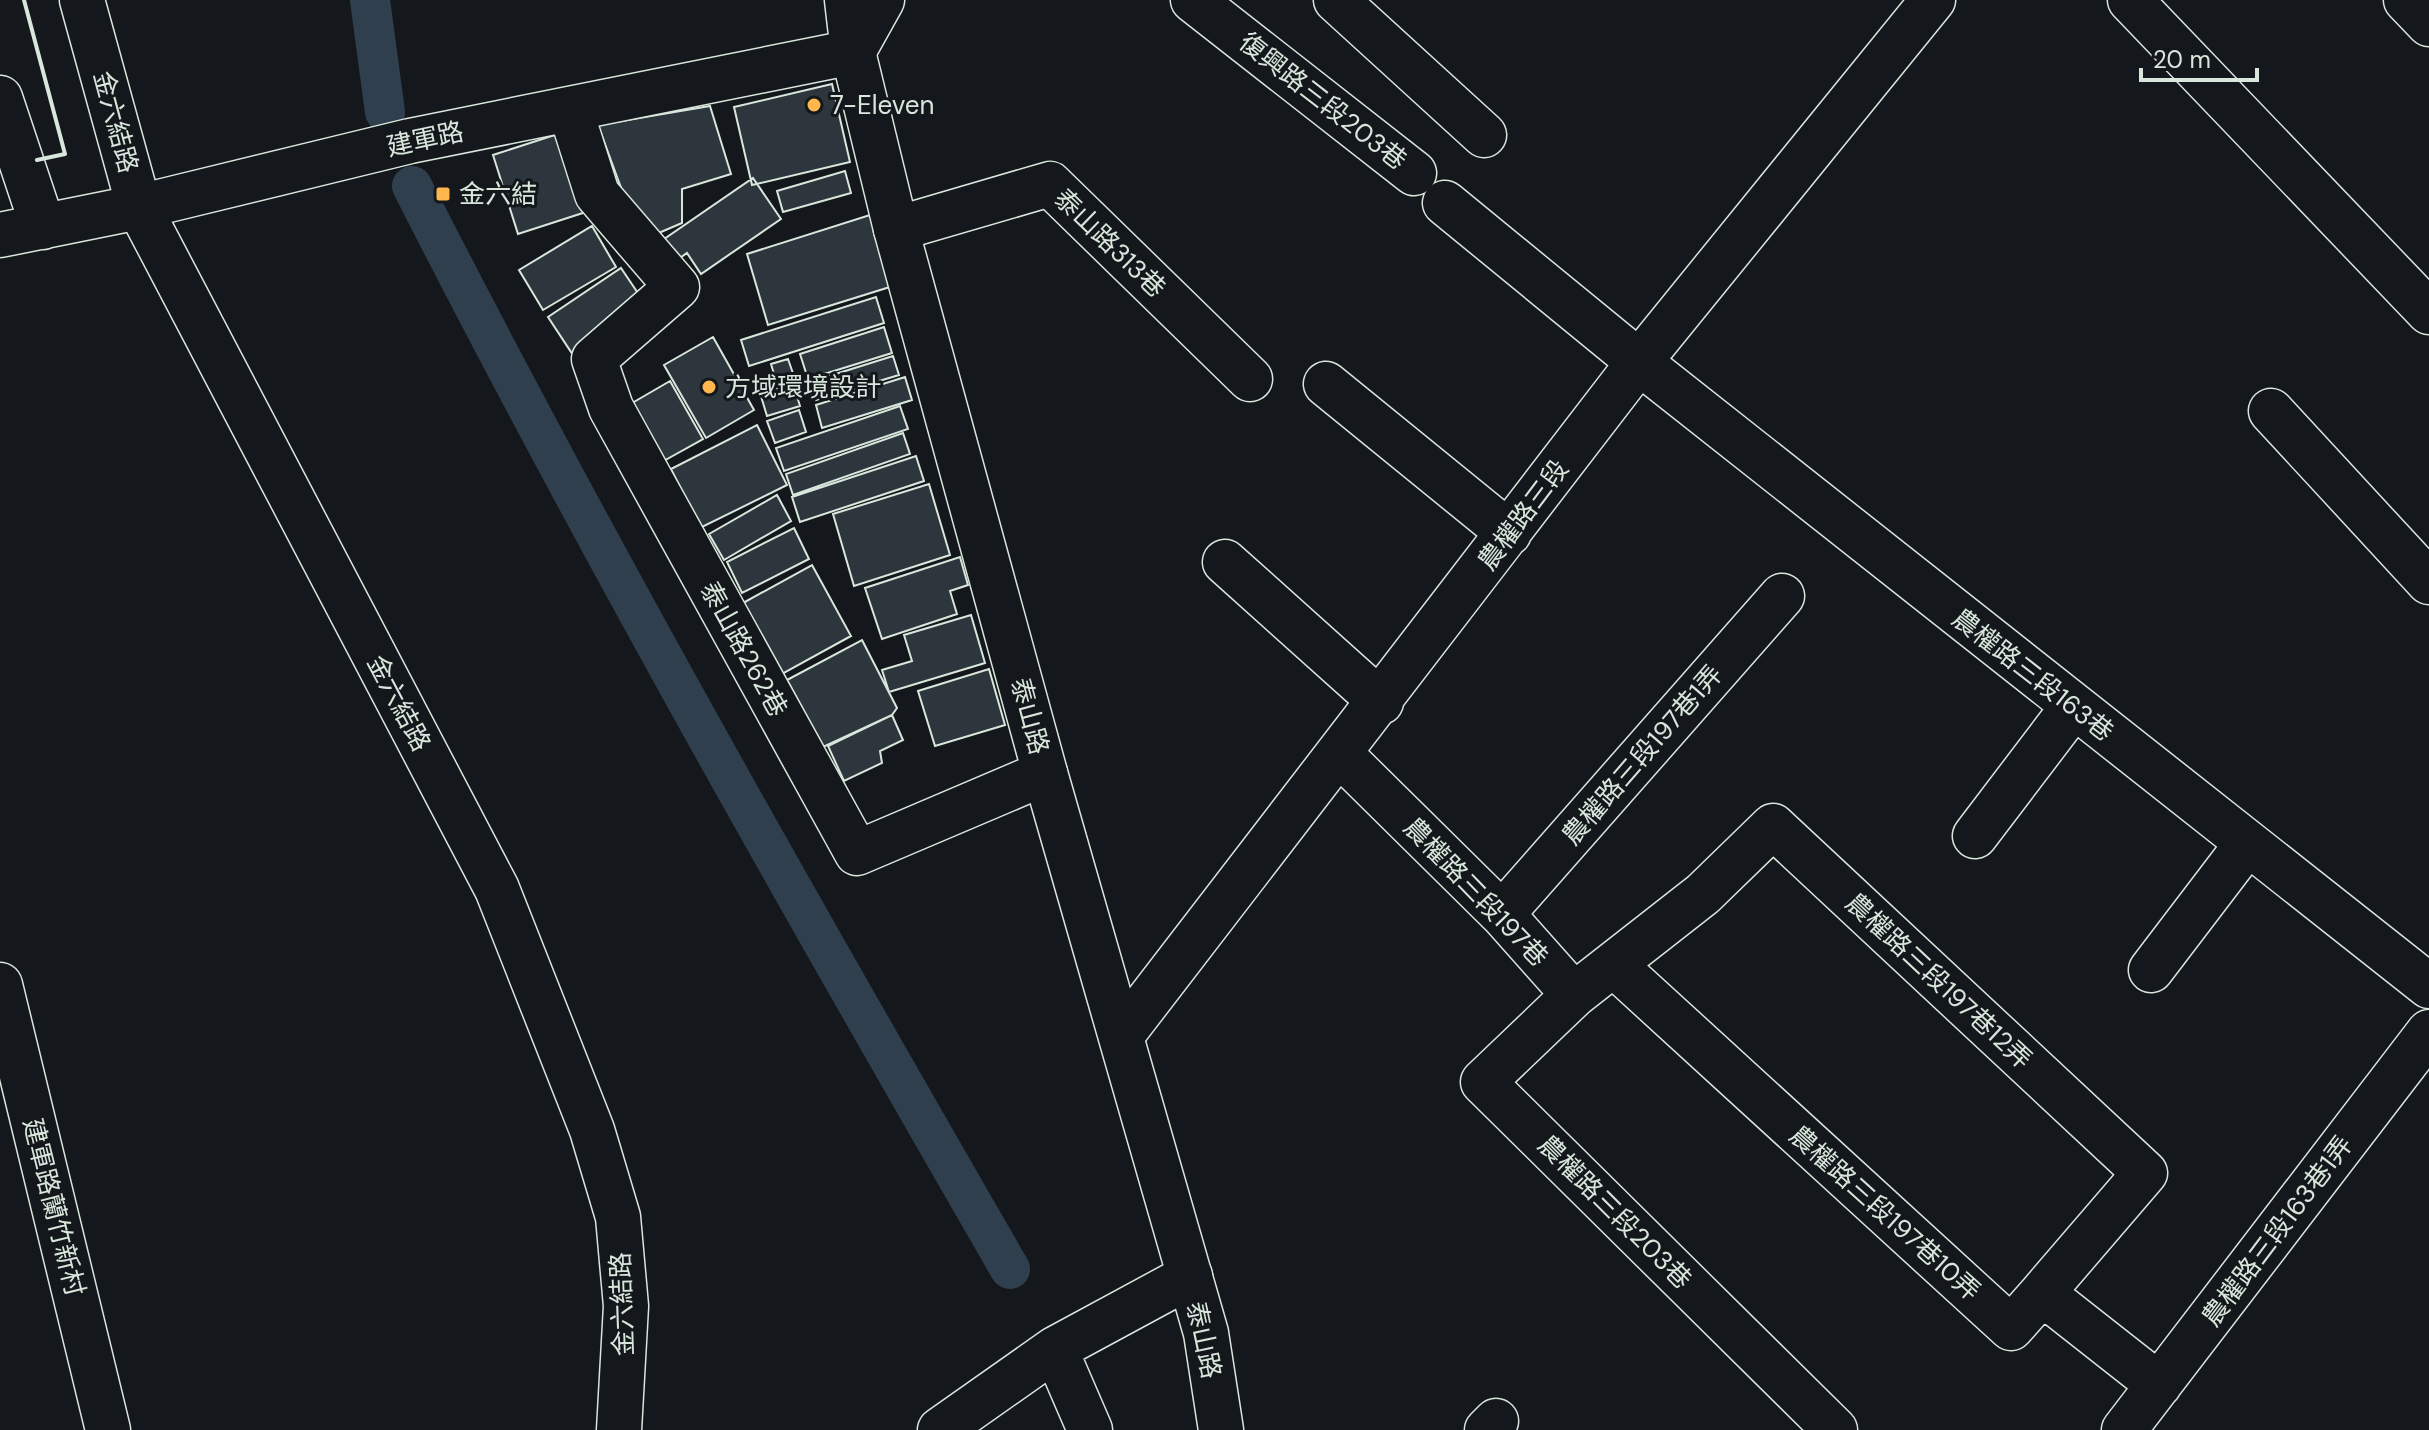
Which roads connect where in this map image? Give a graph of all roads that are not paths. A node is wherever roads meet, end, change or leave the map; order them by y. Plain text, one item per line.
1 (82, 0) edge
2 (847, 0) edge
3 (882, 0) edge
4 (1193, 0) edge
5 (1336, 0) edge
6 (1933, 0) edge
7 (2130, 0) edge
8 (2406, 0) edge
9 (2429, 24) edge
10 (853, 52) junction
11 (0, 98) edge
12 (570, 109) junction
13 (1484, 135) dead end
14 (1414, 173) dead end
15 (1445, 203) dead end
16 (139, 207) junction
17 (43, 227) junction
18 (896, 229) junction
19 (0, 235) edge
20 (2429, 312) edge
21 (1639, 362) junction
22 (1250, 379) dead end
23 (1326, 384) dead end
24 (2271, 411) dead end
25 (1509, 533) junction
26 (1225, 562) dead end
27 (2429, 582) edge
28 (1782, 596) dead end
29 (1381, 702) junction
30 (2073, 707) junction
31 (1341, 755) junction
32 (1045, 773) junction
33 (1975, 836) dead end
34 (2247, 844) junction
35 (1502, 914) junction
36 (1614, 965) junction
37 (2151, 970) dead end
38 (0, 985) edge
39 (2429, 986) edge
40 (1574, 995) junction
41 (2429, 1032) edge
42 (1121, 1036) junction
43 (1190, 1276) junction
44 (2042, 1293) junction
45 (1055, 1349) junction
46 (2159, 1385) junction
47 (108, 1430) edge
48 (619, 1430) edge
49 (940, 1430) edge
50 (1090, 1430) edge
51 (1221, 1430) edge
52 (1835, 1430) edge
53 (2124, 1430) edge

1 - 16 street, 金六結路
2 - 10 street, 泰山路
3 - 10 street
4 - 14 street, 復興路三段203巷
5 - 13 street
6 - 21 street, 農權路三段
7 - 20 street
8 - 9 street
10 - 12 street, 建軍路
10 - 18 street, 泰山路
11 - 17 street
12 - 16 street, 建軍路
12 - 32 street, 泰山路262巷
15 - 21 street, 農權路三段163巷
16 - 17 street, 建軍路
16 - 48 street, 金六結路
17 - 19 street, 建軍路
18 - 22 street, 泰山路313巷
18 - 32 street, 泰山路
21 - 25 street, 農權路三段
21 - 30 street, 農權路三段163巷
23 - 25 street
24 - 27 street
25 - 29 street, 農權路三段
26 - 29 street
28 - 35 street, 農權路三段197巷1弄
29 - 31 street, 農權路三段
30 - 33 street
30 - 34 street, 農權路三段163巷
31 - 35 street, 農權路三段197巷
31 - 42 street, 農權路三段
32 - 42 street, 泰山路
34 - 37 street
34 - 39 street, 農權路三段163巷
35 - 40 street, 農權路三段197巷
36 - 40 street
36 - 44 street, 農權路三段197巷10弄
36 - 44 street, 農權路三段197巷12弄
38 - 47 street, 建軍路蘭竹新村
40 - 52 street, 農權路三段203巷
41 - 46 street, 農權路三段163巷1弄
42 - 43 street, 泰山路
43 - 45 street
43 - 51 street, 泰山路
44 - 46 street
45 - 49 street
45 - 50 street
46 - 53 street, 農權路三段163巷1弄

